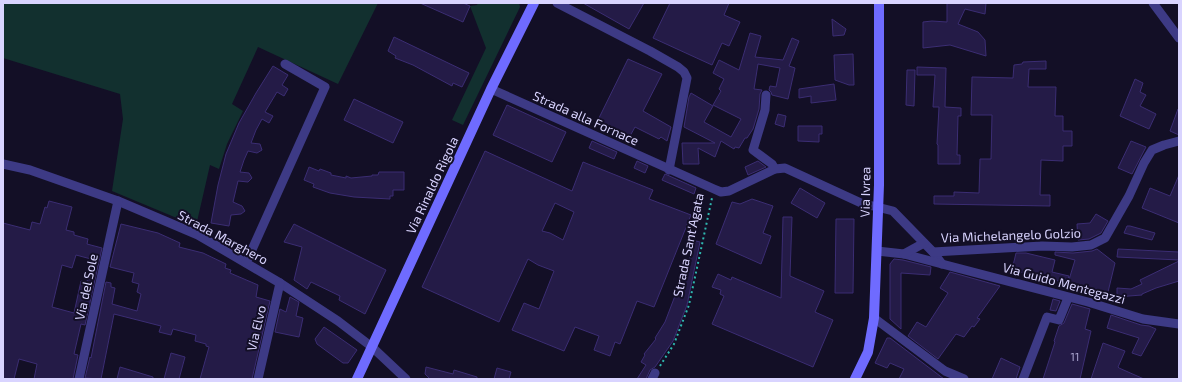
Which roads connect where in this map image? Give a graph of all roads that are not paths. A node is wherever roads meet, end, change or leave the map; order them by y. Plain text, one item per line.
1 (534, 3) edge
2 (557, 3) edge
3 (879, 3) edge
4 (1153, 3) edge
5 (1179, 38) edge
6 (285, 64) dead end
7 (491, 90) junction
8 (766, 95) dead end
9 (1179, 141) edge
10 (3, 164) edge
11 (775, 169) junction
12 (669, 170) junction
13 (714, 189) joint
14 (118, 201) junction
15 (878, 207) junction
16 (924, 243) junction
17 (877, 251) junction
18 (933, 252) junction
19 (904, 254) junction
20 (246, 264) junction
21 (942, 264) junction
22 (280, 283) junction
23 (1068, 298) junction
24 (874, 318) junction
25 (1179, 324) edge
26 (372, 347) junction
27 (945, 375) edge
28 (79, 379) edge
29 (258, 379) edge
30 (357, 379) edge
31 (406, 379) edge
32 (855, 379) edge
33 (964, 379) edge
34 (1023, 379) edge

1 - 7 street, Via Rinaldo Rigola
2 - 12 street
3 - 15 street, Via Ivrea
4 - 5 street
6 - 20 street
7 - 12 street, Strada alla Fornace
7 - 26 street, Via Rinaldo Rigola
8 - 11 street
9 - 18 street, Via Michelangelo Golzio
10 - 14 street, Strada Marghero
11 - 13 street, Strada Sant'Agata
11 - 15 street
12 - 13 street, Strada alla Fornace
14 - 20 street, Strada Marghero
14 - 28 street, Via del Sole
15 - 16 street
15 - 17 street, Via Ivrea
16 - 18 street
16 - 19 street
17 - 19 street, Via Guido Mentegazzi
17 - 24 street, Via Ivrea
18 - 21 street
19 - 21 street, Via Guido Mentegazzi
20 - 22 street, Strada Marghero
21 - 23 street, Via Guido Mentegazzi
22 - 26 street, Strada Marghero
22 - 29 street, Via Elvo
23 - 25 street, Via Guido Mentegazzi
23 - 34 street
24 - 27 street
24 - 32 street, Via Ivrea
26 - 30 street, Via Rinaldo Rigola
26 - 31 street, Strada Marghero
27 - 33 street

